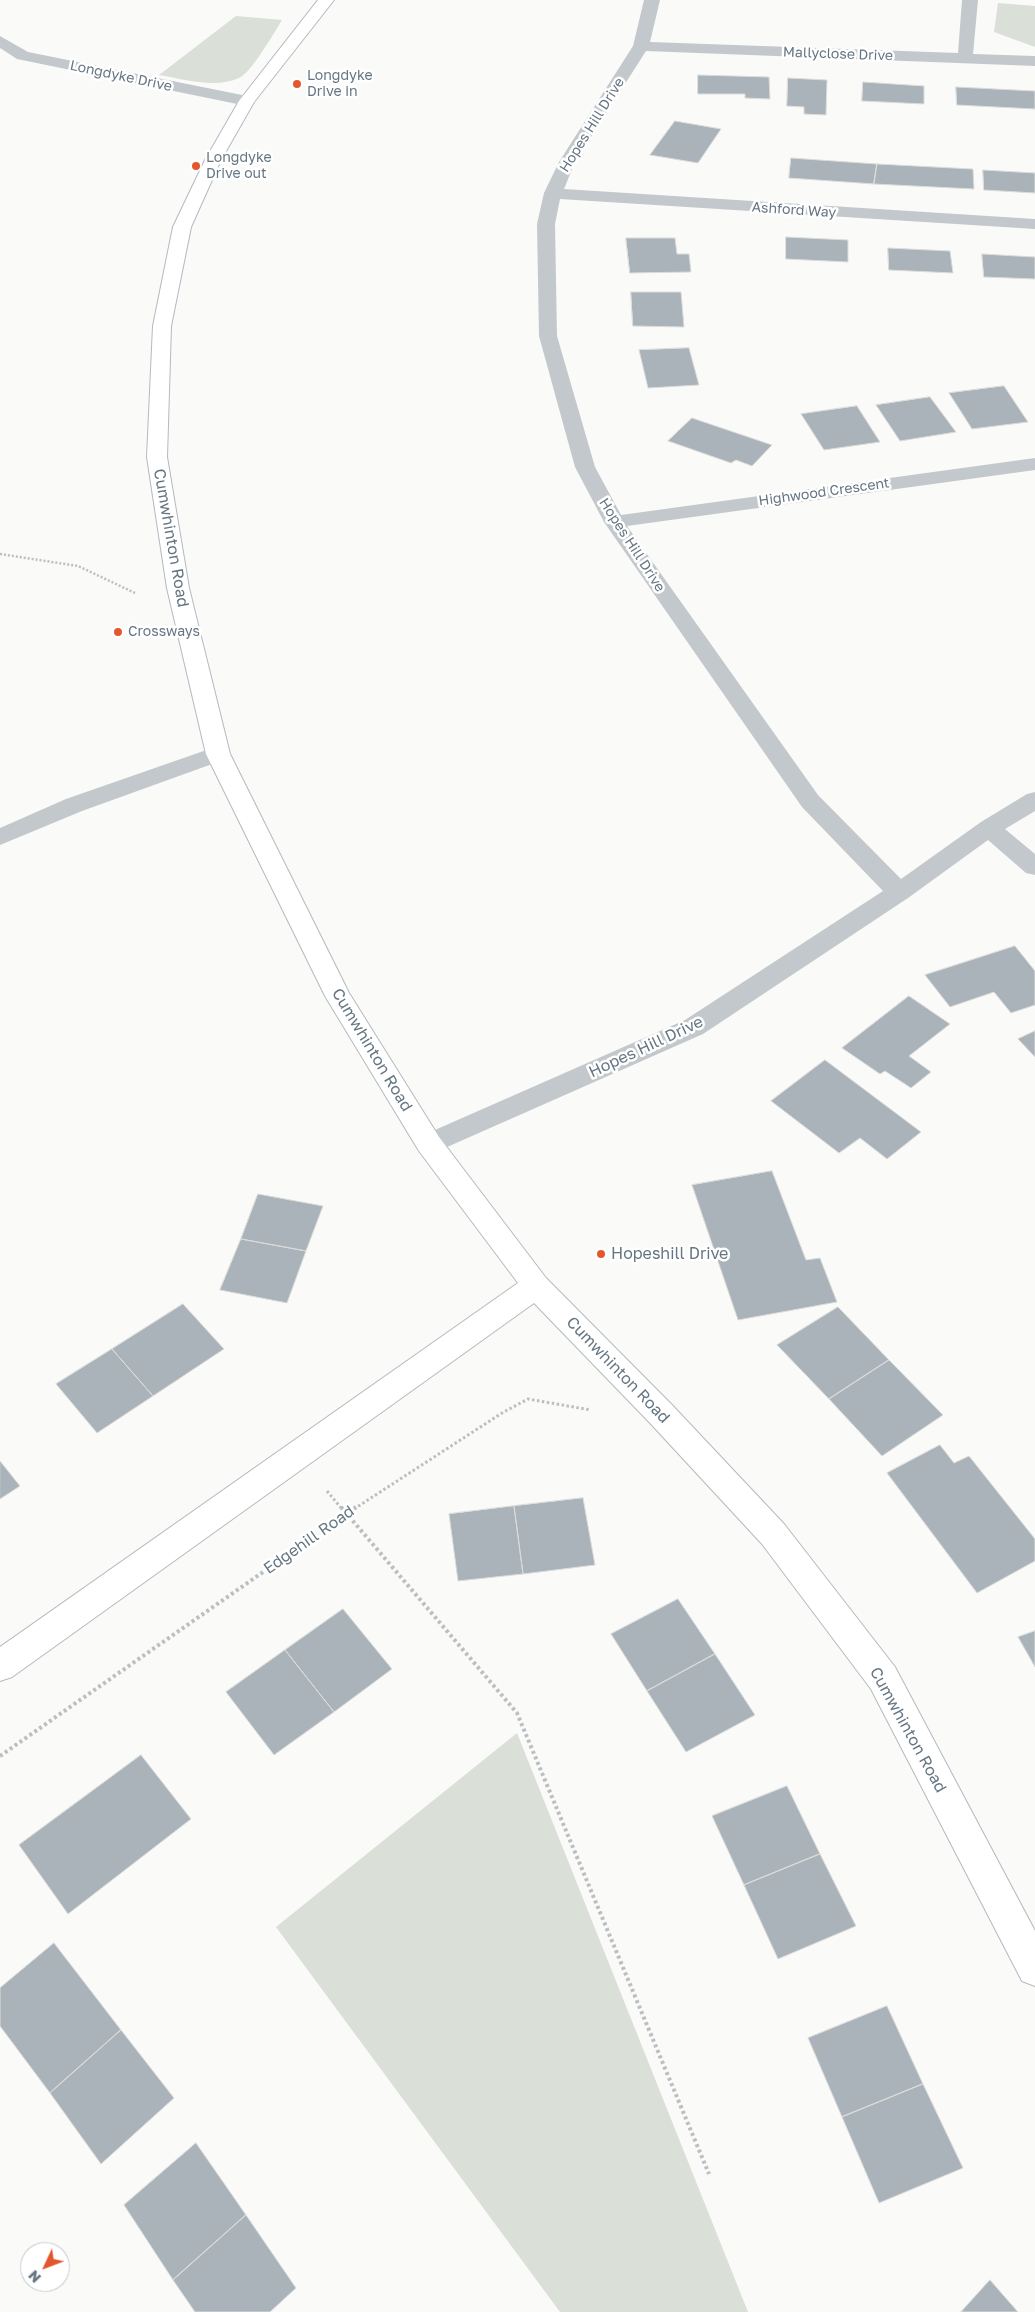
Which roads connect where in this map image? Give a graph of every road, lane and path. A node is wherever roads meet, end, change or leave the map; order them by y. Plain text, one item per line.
1 (326, 0) edge
2 (652, 0) edge
3 (970, 0) edge
4 (0, 41) edge
5 (641, 46) junction
6 (23, 56) junction
7 (965, 59) junction
8 (1035, 61) edge
9 (8, 63) dead end
10 (247, 101) junction
11 (553, 194) junction
12 (1035, 224) edge
13 (1035, 464) edge
14 (614, 522) junction
15 (0, 554) edge
16 (185, 617) junction
17 (218, 754) junction
18 (1035, 800) edge
19 (989, 828) junction
20 (0, 837) edge
21 (1035, 867) edge
22 (899, 892) junction
23 (428, 1144) junction
24 (536, 1286) junction
25 (634, 1386) junction
26 (297, 1456) junction
27 (347, 1513) junction
28 (0, 1666) edge
29 (0, 1756) edge
30 (1035, 1968) edge
31 (710, 2174) dead end

1 - 10 street, Cumwhinton Road
2 - 5 street, Hopes Hill Drive
3 - 7 street
4 - 6 street, Longdyke Drive
5 - 7 street, Mallyclose Drive
5 - 11 street, Hopes Hill Drive
6 - 9 street
6 - 10 street, Longdyke Drive
7 - 8 street, Mallyclose Drive
10 - 16 street, Cumwhinton Road
11 - 12 street, Ashford Way
11 - 14 street, Hopes Hill Drive
13 - 14 street, Highwood Crescent
14 - 22 street, Hopes Hill Drive
15 - 16 path
16 - 17 street, Cumwhinton Road
17 - 20 street
17 - 23 street, Cumwhinton Road
18 - 19 street
19 - 21 street
19 - 22 street, Hopes Hill Drive
22 - 23 street, Hopes Hill Drive
23 - 24 street, Cumwhinton Road
24 - 25 street, Cumwhinton Road
24 - 26 street
25 - 27 path, Edgehill Road
25 - 30 street, Cumwhinton Road
26 - 27 path
26 - 28 street
27 - 29 path, Edgehill Road
27 - 31 path

